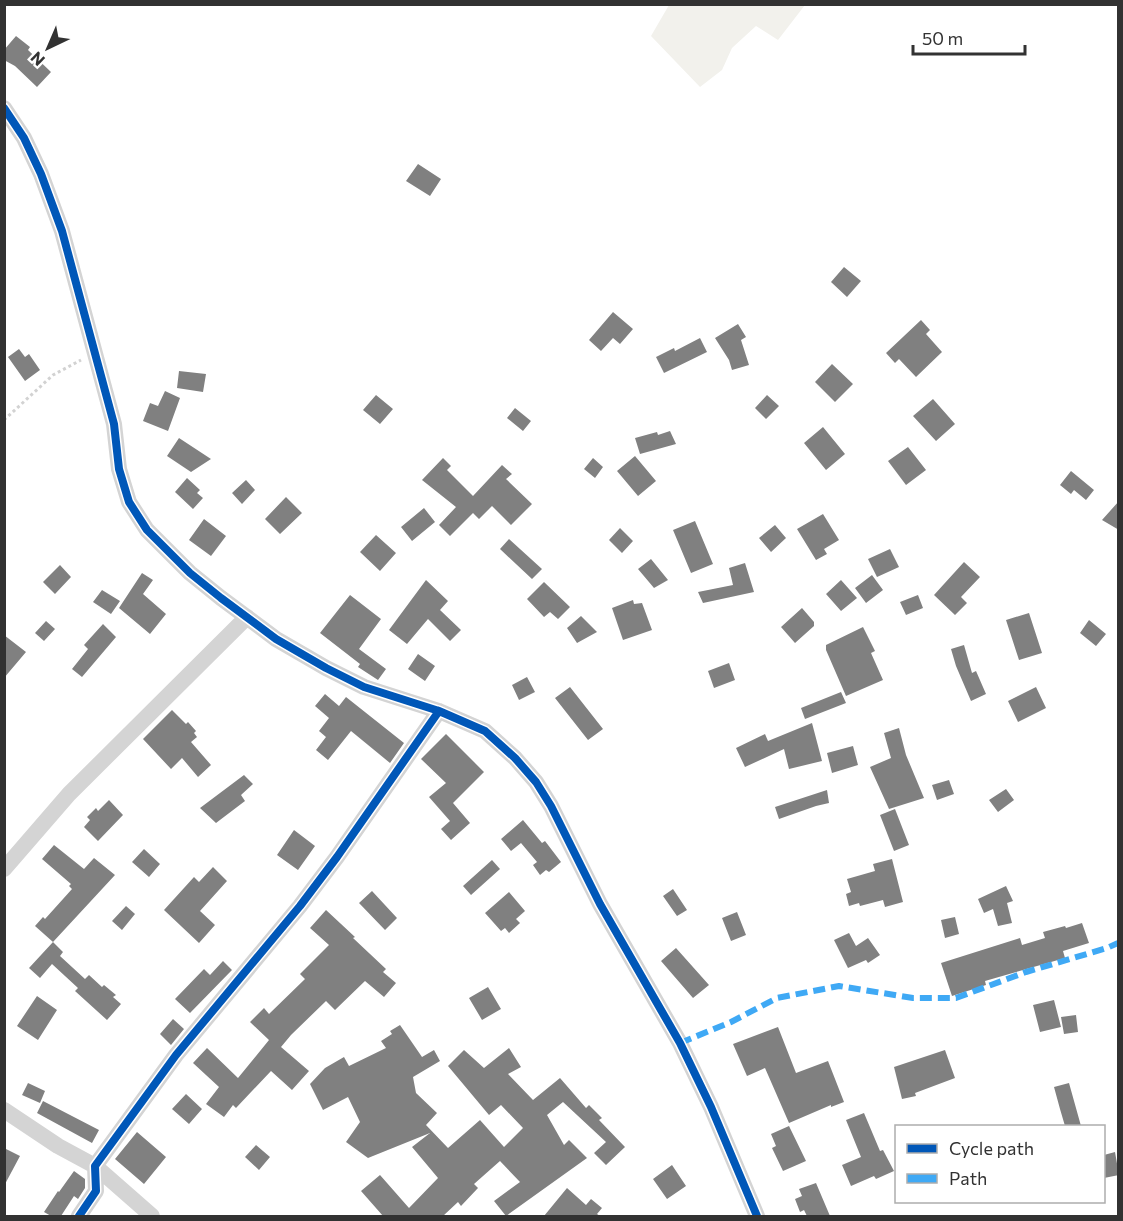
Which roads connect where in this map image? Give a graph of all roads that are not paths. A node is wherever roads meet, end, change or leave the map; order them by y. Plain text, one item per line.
1 (4, 108) edge
2 (247, 617) junction
3 (439, 711) junction
4 (4, 869) edge
5 (4, 1110) edge
6 (95, 1166) junction
7 (79, 1216) edge
8 (152, 1216) edge
9 (757, 1216) edge

1 - 2 street
2 - 3 street
2 - 4 street
3 - 6 street
3 - 9 street
5 - 6 street
6 - 7 street
6 - 8 street

